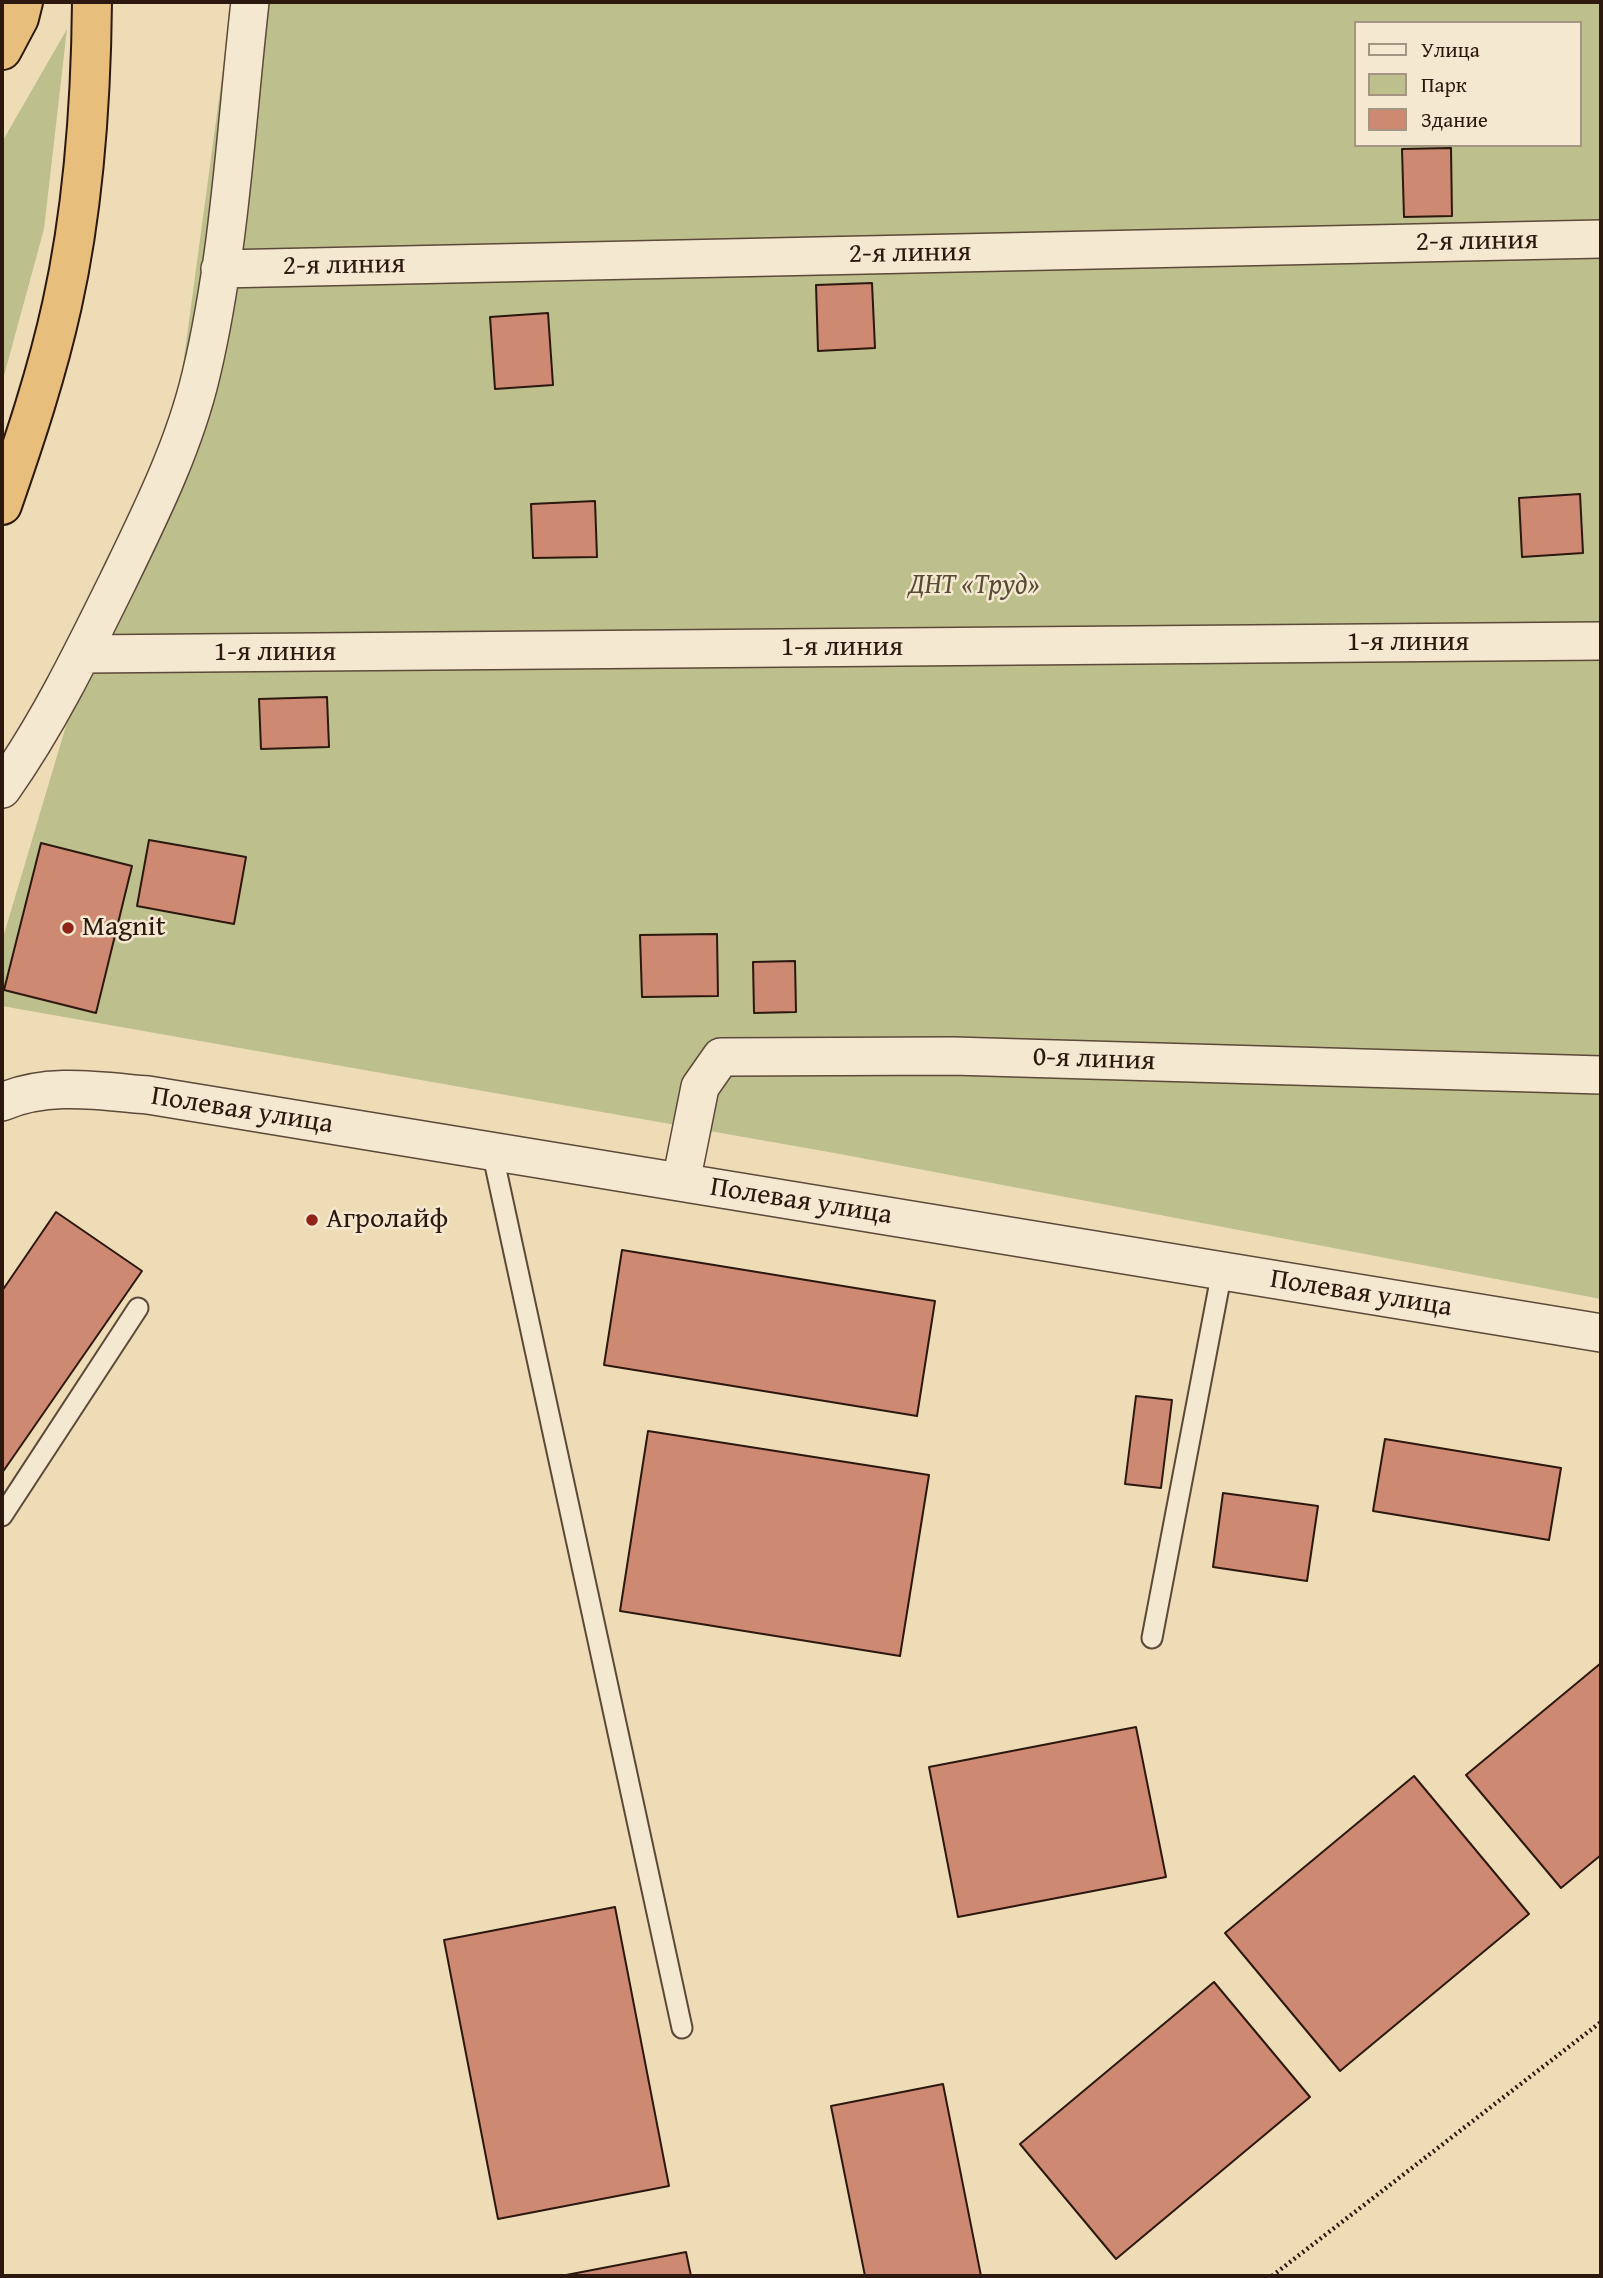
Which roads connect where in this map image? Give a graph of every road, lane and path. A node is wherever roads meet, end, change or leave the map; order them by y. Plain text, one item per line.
1 (23, 2) edge
2 (92, 2) edge
3 (250, 2) edge
4 (2, 50) edge
5 (1601, 239) edge
6 (220, 269) junction
7 (2, 505) edge
8 (1601, 641) edge
9 (82, 654) junction
10 (2, 789) edge
11 (1601, 1075) edge
12 (2, 1102) edge
13 (492, 1151) junction
14 (681, 1182) junction
15 (1222, 1271) junction
16 (138, 1308) dead end
17 (1601, 1334) edge
18 (2, 1516) edge
19 (1152, 1638) dead end
20 (1601, 2022) edge
21 (682, 2028) dead end
22 (1272, 2276) edge

1 - 4 highway
2 - 7 highway
3 - 6 street
5 - 6 street, 2-я линия
6 - 9 street
8 - 9 street, 1-я линия
9 - 10 street
11 - 14 street, 0-я линия
12 - 13 street, Полевая улица
13 - 14 street, Полевая улица
13 - 21 lane
14 - 15 street, Полевая улица
15 - 17 street, Полевая улица
15 - 19 lane
16 - 18 lane
20 - 22 path

